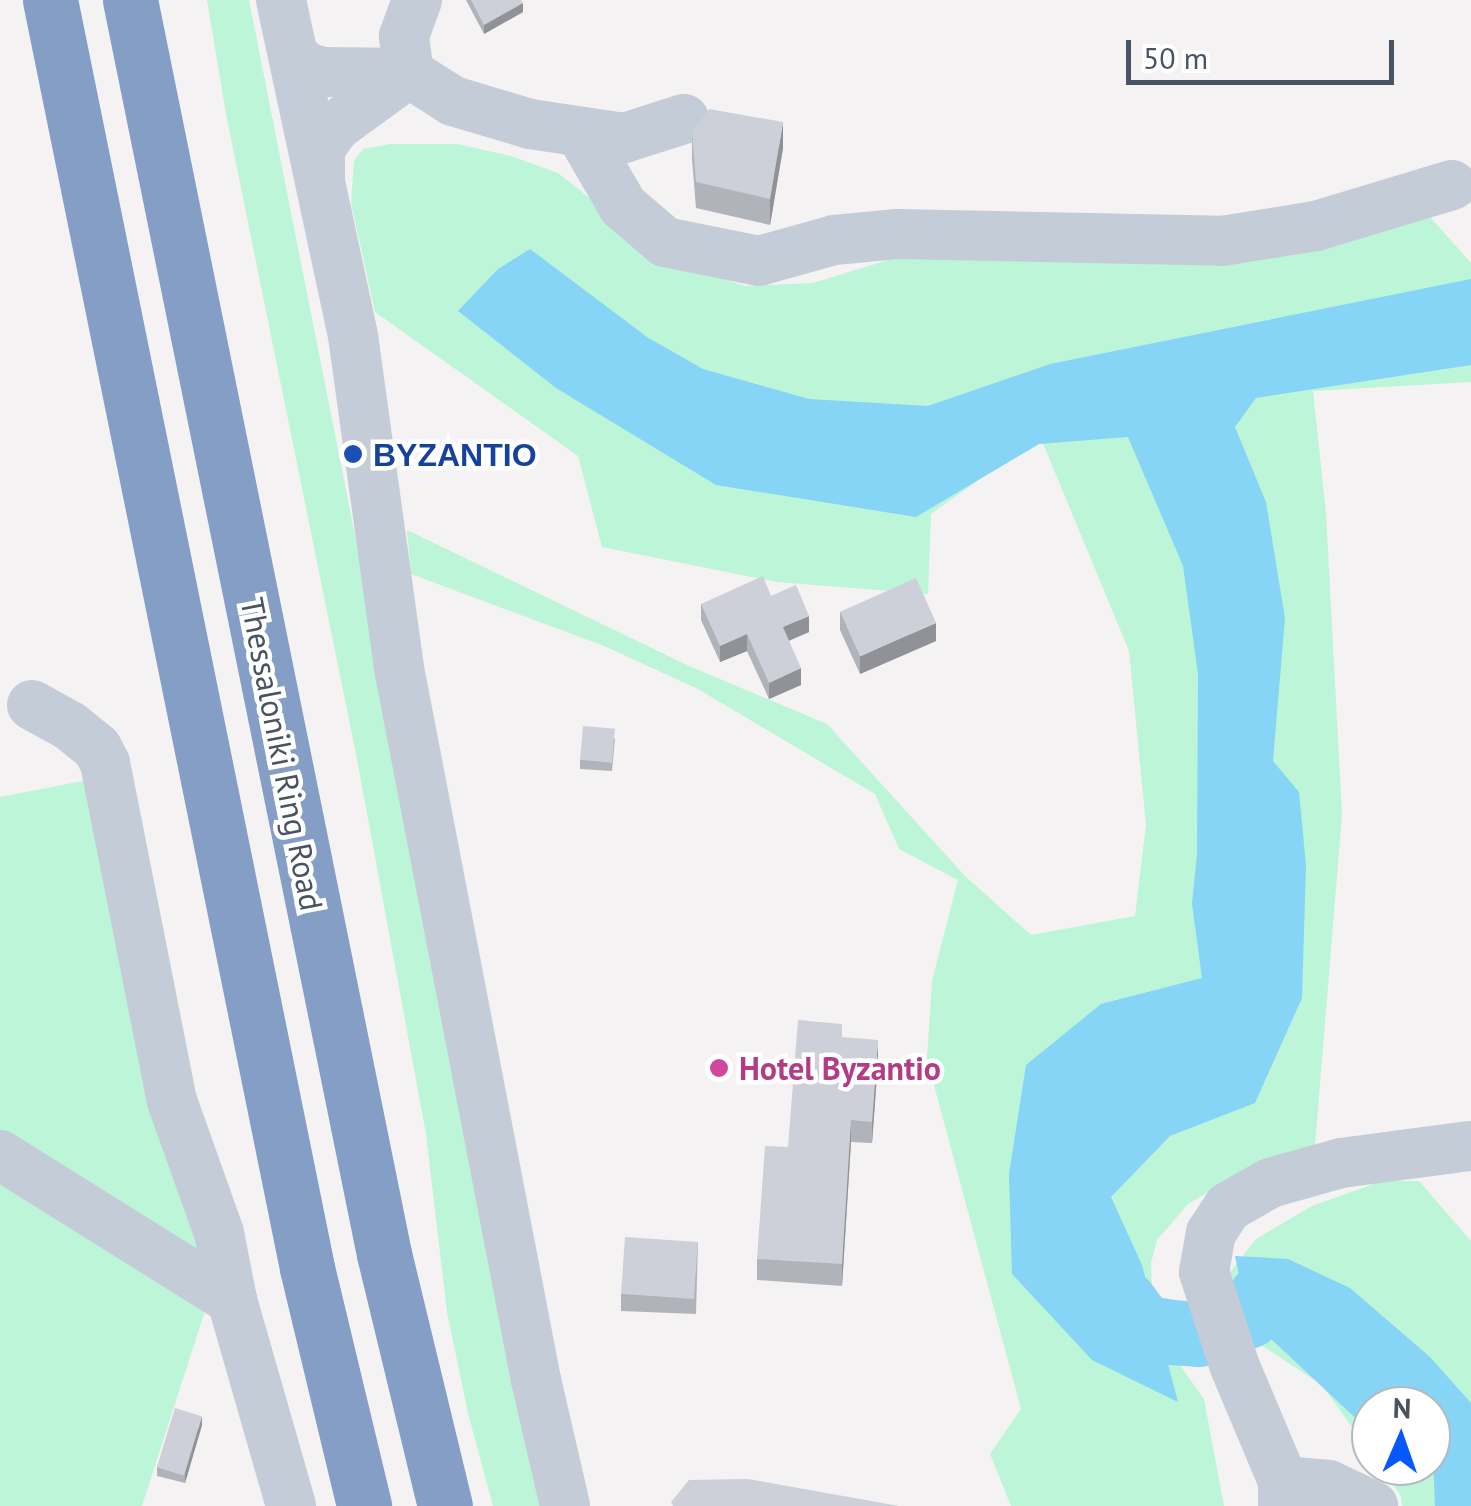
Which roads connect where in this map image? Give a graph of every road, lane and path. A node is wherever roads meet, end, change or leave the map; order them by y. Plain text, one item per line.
1 (50, 0) edge
2 (130, 0) edge
3 (162, 0) edge
4 (281, 0) edge
5 (416, 0) edge
6 (293, 54) junction
7 (410, 73) junction
8 (147, 86) junction
9 (684, 119) dead end
10 (580, 132) junction
11 (320, 182) junction
12 (1452, 185) dead end
13 (32, 705) dead end
14 (1471, 1146) edge
15 (0, 1155) edge
16 (232, 1300) junction
17 (1283, 1493) edge
18 (290, 1506) edge
19 (364, 1506) edge
20 (445, 1506) edge
21 (566, 1506) edge
22 (1373, 1506) edge

1 - 19 highway
2 - 8 highway, Thessaloniki Ring Road
3 - 8 highway
4 - 6 street
5 - 7 street
6 - 7 street
6 - 11 street
7 - 10 street
7 - 11 street
8 - 20 highway, Thessaloniki Ring Road
9 - 10 street
10 - 12 street
11 - 21 street
13 - 16 street
14 - 17 street
15 - 16 street
16 - 18 street
17 - 22 street

